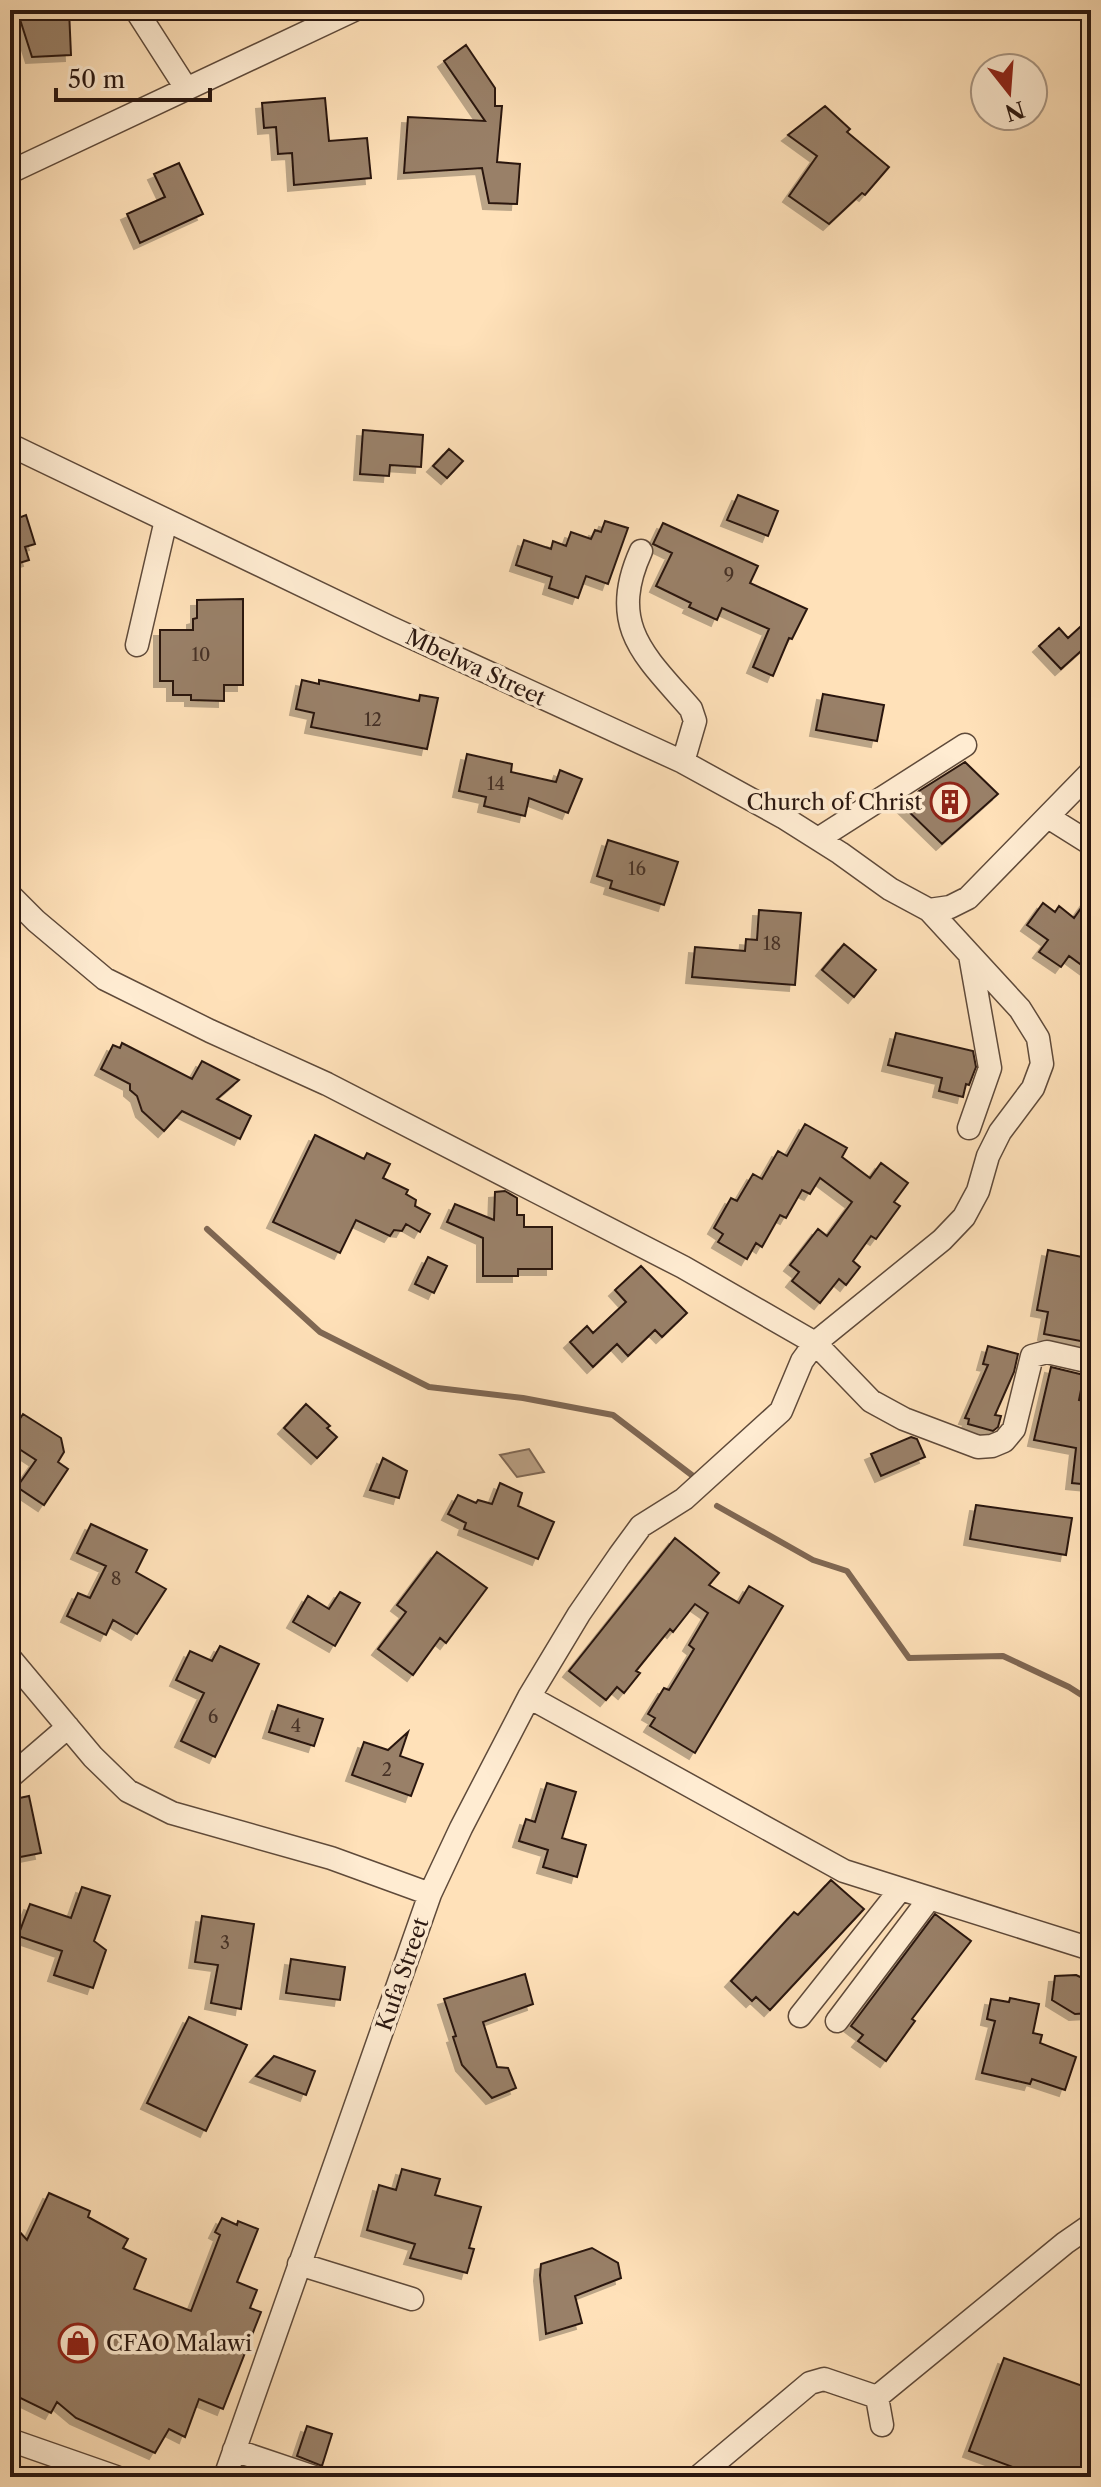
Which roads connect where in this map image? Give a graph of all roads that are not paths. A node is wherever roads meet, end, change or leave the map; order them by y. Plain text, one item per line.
1 (136, 10) edge
2 (354, 10) edge
3 (186, 88) junction
4 (12, 165) edge
5 (12, 453) edge
6 (166, 520) junction
7 (641, 551) dead end
8 (137, 645) dead end
9 (965, 745) dead end
10 (683, 762) junction
11 (1091, 773) edge
12 (1048, 817) junction
13 (818, 839) junction
14 (1091, 844) edge
15 (10, 895) edge
16 (929, 910) junction
17 (970, 953) junction
18 (969, 1128) dead end
19 (815, 1343) junction
20 (1091, 1362) edge
21 (10, 1658) edge
22 (529, 1697) junction
23 (68, 1727) junction
24 (10, 1777) edge
25 (900, 1890) junction
26 (430, 1894) junction
27 (929, 1899) junction
28 (1091, 1949) edge
29 (800, 2016) dead end
30 (837, 2021) dead end
31 (1091, 2225) edge
32 (299, 2264) junction
33 (412, 2299) dead end
34 (877, 2397) junction
35 (882, 2425) dead end
36 (10, 2440) edge
37 (234, 2450) junction
38 (116, 2477) edge
39 (225, 2477) edge
40 (314, 2477) edge
41 (698, 2477) edge

1 - 3 street
2 - 3 street
3 - 4 street
5 - 6 street, Mbelwa Street
6 - 8 street
6 - 10 street, Mbelwa Street
7 - 10 street
9 - 13 street
10 - 13 street, Mbelwa Street
11 - 12 street
12 - 14 street
12 - 16 street
13 - 16 street, Mbelwa Street
15 - 19 street
16 - 17 street, Mbelwa Street
17 - 18 street
17 - 19 street, Mbelwa Street
19 - 20 street
19 - 22 street
21 - 23 street, Kufa Street
22 - 25 street
22 - 26 street
23 - 24 street
23 - 26 street, Kufa Street
25 - 27 street
25 - 29 street
26 - 32 street, Kufa Street
27 - 28 street
27 - 30 street
31 - 34 street
32 - 33 street
32 - 37 street, Kufa Street
34 - 35 street
34 - 41 street
36 - 38 street
37 - 39 street, Kufa Street
37 - 40 street

